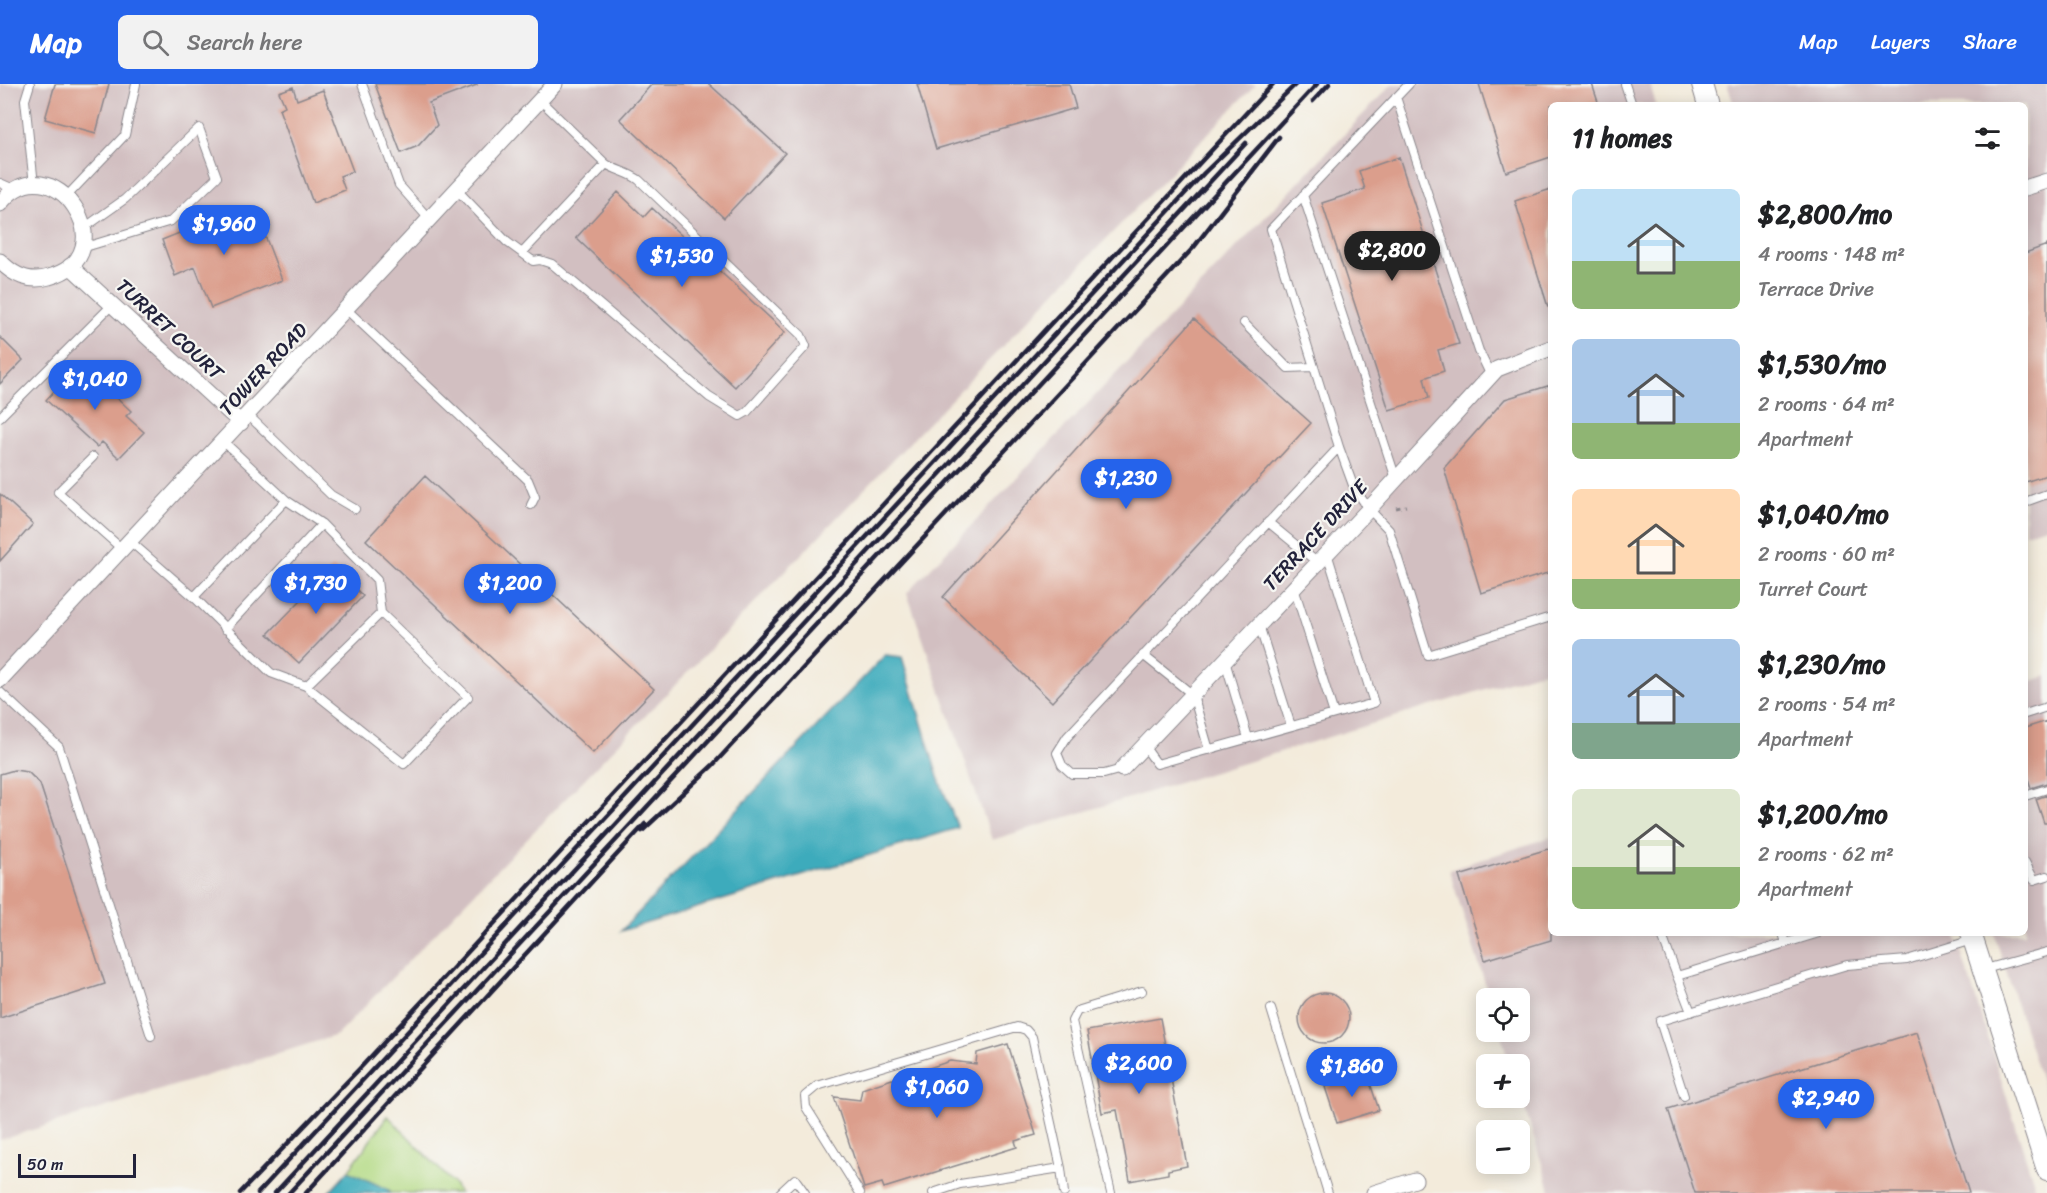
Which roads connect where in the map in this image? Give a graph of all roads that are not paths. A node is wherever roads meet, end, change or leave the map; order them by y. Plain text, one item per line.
1 (30, 84) edge
2 (136, 84) edge
3 (362, 84) edge
4 (555, 84) edge
5 (1408, 84) edge
6 (1626, 84) edge
7 (1702, 84) edge
8 (1396, 97) junction
9 (540, 100) junction
10 (1631, 102) edge
11 (1707, 102) edge
12 (606, 164) junction
13 (2047, 181) edge
14 (0, 183) edge
15 (33, 185) junction
16 (2028, 187) edge
17 (15, 190) junction
18 (457, 190) junction
19 (1303, 195) junction
20 (67, 196) junction
21 (0, 204) edge
22 (429, 219) junction
23 (84, 228) junction
24 (82, 248) junction
25 (522, 254) junction
26 (0, 262) edge
27 (70, 266) junction
28 (112, 305) junction
29 (346, 309) junction
30 (1244, 323) dead end
31 (1548, 349) edge
32 (1314, 367) junction
33 (1491, 376) junction
34 (0, 417) edge
35 (245, 419) junction
36 (224, 442) junction
37 (1339, 447) junction
38 (93, 457) dead end
39 (1396, 480) junction
40 (2047, 494) edge
41 (286, 500) junction
42 (2028, 501) edge
43 (531, 504) dead end
44 (355, 509) dead end
45 (1369, 510) junction
46 (1268, 522) junction
47 (322, 524) junction
48 (127, 546) junction
49 (1323, 558) junction
50 (1294, 588) junction
51 (194, 597) junction
52 (381, 613) junction
53 (1548, 618) edge
54 (1259, 625) junction
55 (225, 629) junction
56 (1143, 655) junction
57 (1225, 661) junction
58 (0, 680) edge
59 (306, 686) junction
60 (0, 692) edge
61 (1193, 694) junction
62 (2047, 707) edge
63 (2028, 713) edge
64 (1334, 714) junction
65 (1291, 726) junction
66 (1248, 738) junction
67 (1144, 746) junction
68 (1209, 750) junction
69 (1122, 769) joint
70 (2047, 789) edge
71 (2028, 795) edge
72 (2028, 868) edge
73 (2047, 876) edge
74 (1662, 936) edge
75 (1784, 936) edge
76 (1809, 936) edge
77 (1972, 936) edge
78 (1786, 943) junction
79 (2047, 952) edge
80 (1983, 970) junction
81 (1677, 976) junction
82 (1142, 991) dead end
83 (1271, 1009) dead end
84 (1691, 1012) junction
85 (151, 1036) dead end
86 (1684, 1096) dead end
87 (1061, 1168) junction
88 (2047, 1170) edge
89 (1415, 1180) dead end
90 (780, 1193) edge
91 (805, 1193) edge
92 (860, 1193) edge
93 (933, 1193) edge
94 (1064, 1193) edge
95 (1110, 1193) edge
96 (1328, 1193) edge
97 (1374, 1193) edge

1 - 15 lane
2 - 20 lane
3 - 22 lane
4 - 9 street, TOWER ROAD
5 - 8 lane
6 - 10 lane
7 - 11 street
8 - 19 lane
8 - 33 lane
9 - 12 lane
9 - 18 street, TOWER ROAD
12 - 25 lane
12 - 25 lane
13 - 16 street
14 - 17 lane
15 - 17 street
15 - 20 street
17 - 21 street
18 - 22 street, TOWER ROAD
18 - 25 lane
19 - 32 lane
19 - 39 lane
20 - 23 street
22 - 29 street, TOWER ROAD
23 - 24 street
23 - 24 lane
24 - 27 street
26 - 27 street
27 - 28 street, TURRET COURT
28 - 34 lane
28 - 35 street, TURRET COURT
29 - 35 street, TOWER ROAD
29 - 43 lane
30 - 32 lane
31 - 33 street, TERRACE DRIVE
32 - 37 lane
33 - 39 street, TERRACE DRIVE
35 - 36 street, TOWER ROAD
35 - 44 lane
36 - 41 lane
36 - 48 street, TOWER ROAD
37 - 45 lane
37 - 46 lane
38 - 48 lane
39 - 45 street, TERRACE DRIVE
40 - 42 lane
41 - 47 lane
41 - 51 lane
45 - 49 street, TERRACE DRIVE
45 - 53 lane
46 - 49 lane
46 - 56 lane
47 - 52 lane
47 - 55 lane
48 - 51 lane
48 - 58 street, TOWER ROAD
49 - 50 street, TERRACE DRIVE
49 - 64 lane
50 - 54 street, TERRACE DRIVE
50 - 64 lane
51 - 55 lane
52 - 59 lane
52 - 59 lane
54 - 57 street, TERRACE DRIVE
54 - 65 lane
55 - 59 lane
56 - 61 lane
56 - 69 lane
57 - 61 street, TERRACE DRIVE
57 - 66 lane
60 - 85 lane
61 - 67 street, TERRACE DRIVE
61 - 68 lane
62 - 63 lane
64 - 65 lane
65 - 66 lane
66 - 68 lane
67 - 68 lane
67 - 69 street, TERRACE DRIVE
70 - 71 lane
72 - 73 lane
74 - 81 lane
75 - 78 lane
76 - 78 lane
77 - 80 street
77 - 84 lane
78 - 81 lane
79 - 80 lane
80 - 88 street
81 - 84 lane
82 - 95 lane
83 - 96 lane
84 - 86 lane
87 - 92 lane
87 - 93 lane
87 - 94 lane
89 - 97 street
90 - 91 lane

